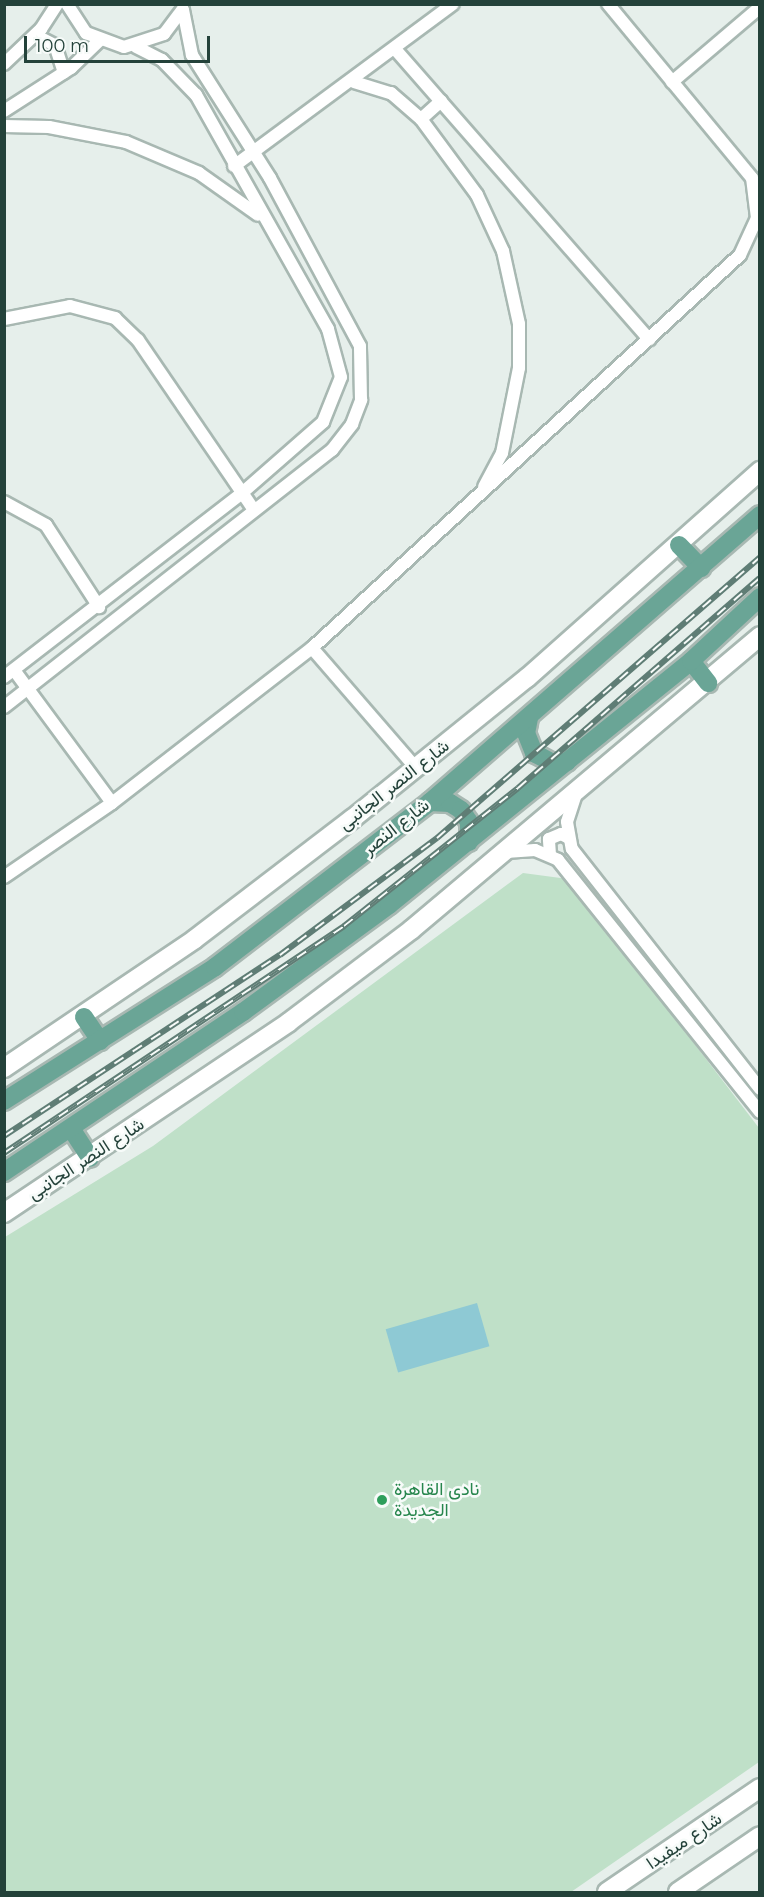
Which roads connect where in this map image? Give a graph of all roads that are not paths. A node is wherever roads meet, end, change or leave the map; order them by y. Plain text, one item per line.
1 (57, 4) edge
2 (67, 4) edge
3 (453, 4) edge
4 (608, 4) edge
5 (183, 7) edge
6 (759, 7) edge
7 (35, 35) junction
8 (99, 42) junction
9 (136, 46) junction
10 (395, 49) junction
11 (4, 64) edge
12 (64, 73) junction
13 (354, 82) junction
14 (672, 82) junction
15 (441, 101) junction
16 (4, 111) edge
17 (421, 119) junction
18 (4, 126) edge
19 (254, 152) junction
20 (234, 166) junction
21 (263, 219) junction
22 (4, 319) edge
23 (649, 339) junction
24 (759, 471) edge
25 (242, 493) junction
26 (481, 494) junction
27 (4, 502) edge
28 (254, 510) junction
29 (759, 515) edge
30 (679, 545) junction
31 (701, 568) junction
32 (759, 597) edge
33 (99, 607) junction
34 (759, 636) edge
35 (312, 648) junction
36 (691, 661) junction
37 (9, 674) edge
38 (708, 682) junction
39 (28, 690) junction
40 (4, 707) edge
41 (529, 718) junction
42 (567, 762) junction
43 (416, 768) junction
44 (576, 793) junction
45 (429, 802) junction
46 (111, 803) junction
47 (569, 838) junction
48 (469, 842) junction
49 (504, 853) junction
50 (550, 855) junction
51 (4, 877) edge
52 (84, 1017) junction
53 (100, 1041) junction
54 (4, 1068) edge
55 (759, 1089) edge
56 (4, 1101) edge
57 (759, 1112) edge
58 (72, 1130) junction
59 (90, 1158) junction
60 (4, 1172) edge
61 (4, 1213) edge
62 (759, 1788) edge
63 (759, 1836) edge
64 (607, 1893) edge
65 (678, 1893) edge

1 - 7 street
2 - 8 street
3 - 10 street
4 - 14 street
5 - 9 street
5 - 19 street
6 - 14 street
7 - 11 street
7 - 12 street
8 - 9 street
8 - 12 street
9 - 20 street
10 - 13 street
10 - 15 street
12 - 16 street
13 - 17 street
13 - 19 street
14 - 23 street
15 - 17 street
15 - 23 street
17 - 26 street
18 - 21 street
19 - 20 street
19 - 28 street
20 - 21 street
21 - 25 street
22 - 25 street
23 - 26 street
24 - 30 street, شارع النصر الجانبى
25 - 28 street
25 - 33 street
26 - 35 street
27 - 33 street
28 - 39 street
29 - 31 main road, شارع النصر
30 - 31 main road
30 - 43 street, شارع النصر الجانبى
31 - 41 main road, شارع النصر
32 - 36 main road
33 - 37 street
34 - 38 street, شارع النصر الجانبى
35 - 43 street
35 - 46 street
36 - 38 main road
36 - 42 main road
37 - 39 street
38 - 44 street, شارع النصر الجانبى
39 - 40 street
39 - 46 street
41 - 42 main road
41 - 45 main road, شارع النصر
42 - 48 main road
43 - 52 street, شارع النصر الجانبى
44 - 47 street
44 - 49 street, شارع النصر الجانبى
45 - 48 main road
45 - 53 main road, شارع النصر
46 - 51 street
47 - 50 street
47 - 55 street
48 - 58 main road
49 - 50 street
49 - 59 street, شارع النصر الجانبى
50 - 57 street
52 - 53 main road
52 - 54 street, شارع النصر الجانبى
53 - 56 main road, شارع النصر
58 - 59 main road
58 - 60 main road
59 - 61 street, شارع النصر الجانبى
62 - 64 street, شارع ميفيدا
63 - 65 street

